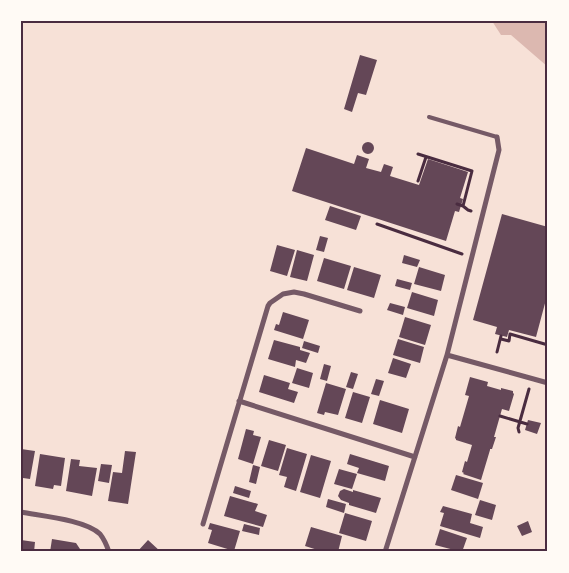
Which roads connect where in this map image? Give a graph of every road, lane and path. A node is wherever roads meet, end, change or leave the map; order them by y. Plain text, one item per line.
1 (429, 117) dead end
2 (497, 137) joint
3 (418, 154) dead end
4 (426, 157) junction
5 (418, 181) dead end
6 (458, 204) dead end
7 (463, 206) junction
8 (471, 211) dead end
9 (378, 224) dead end
10 (472, 258) junction
11 (360, 311) dead end
12 (548, 345) edge
13 (497, 352) dead end
14 (447, 354) junction
15 (548, 383) edge
16 (529, 389) dead end
17 (239, 401) junction
18 (500, 416) dead end
19 (520, 422) junction
20 (527, 424) dead end
21 (519, 432) dead end
22 (415, 457) junction
23 (21, 512) edge
24 (202, 524) dead end
25 (109, 552) edge
26 (385, 552) edge

1 - 2 lane
2 - 10 street
3 - 4 path
4 - 5 path
4 - 7 path
6 - 7 path
7 - 8 path
9 - 10 path
10 - 14 street
11 - 17 street
12 - 13 path
14 - 15 street
14 - 22 street
16 - 19 path
17 - 22 street
17 - 24 street
18 - 19 path
19 - 20 path
19 - 21 path
22 - 26 street
23 - 25 street

